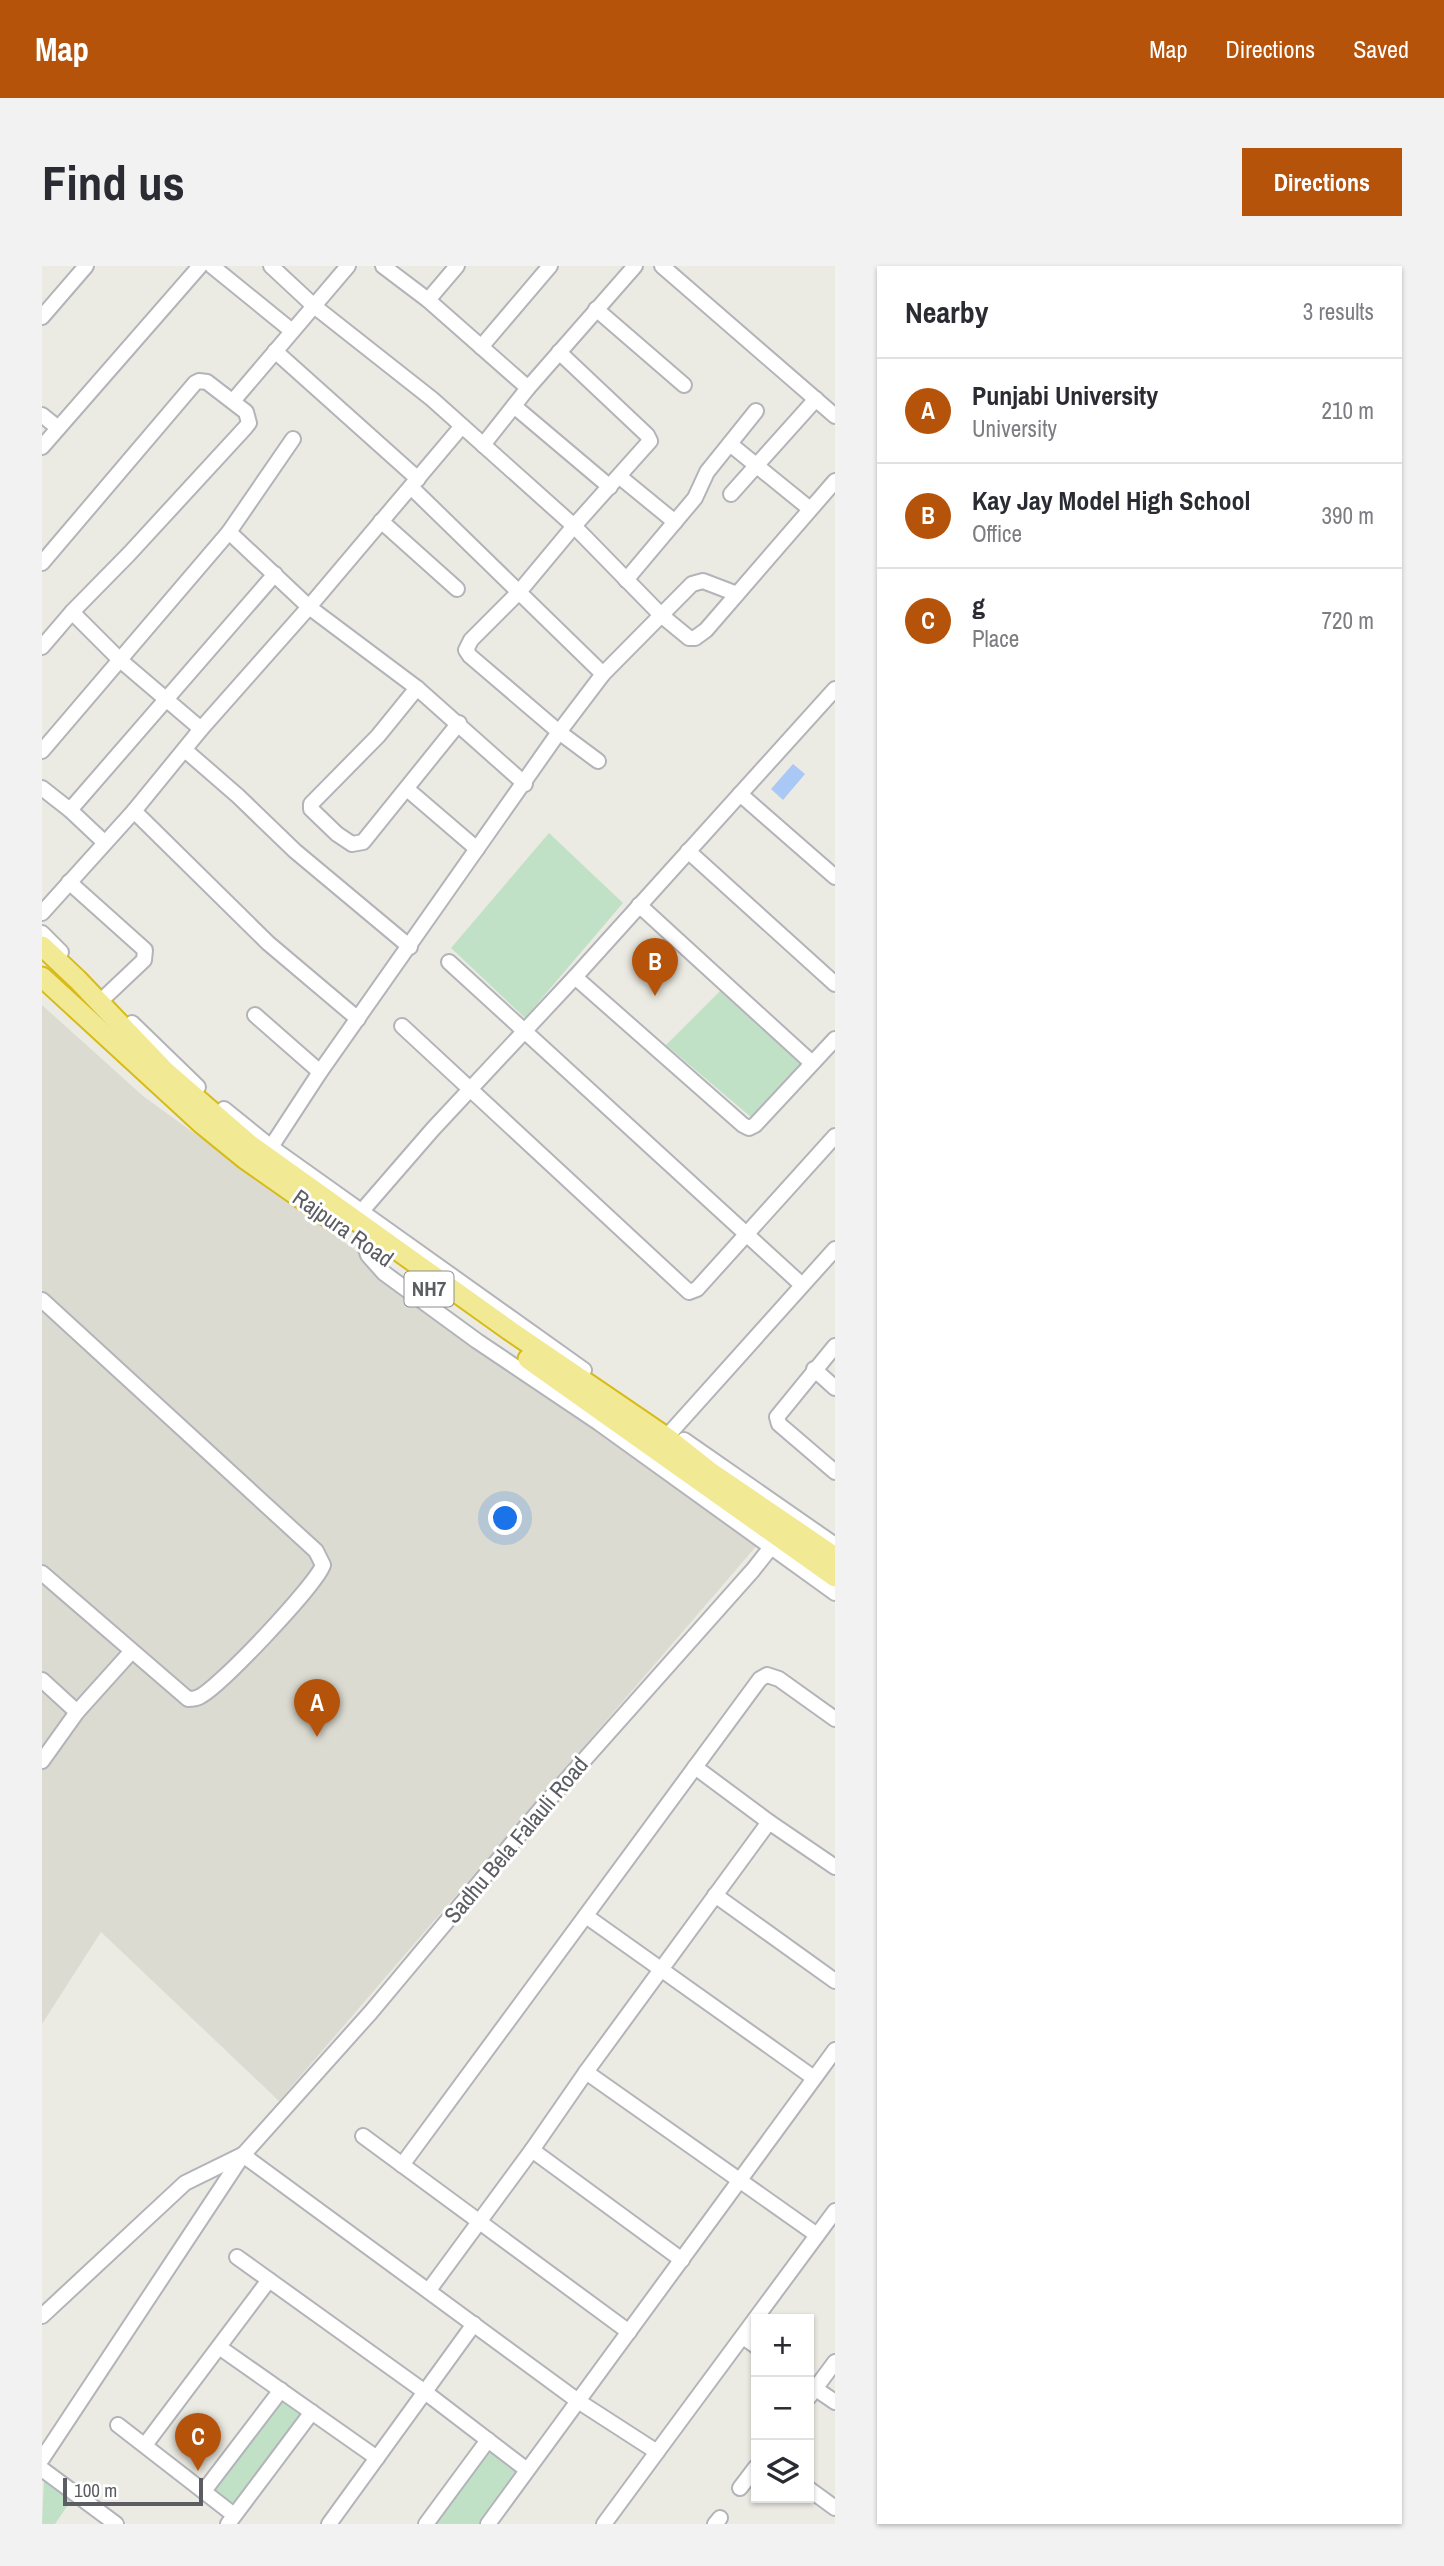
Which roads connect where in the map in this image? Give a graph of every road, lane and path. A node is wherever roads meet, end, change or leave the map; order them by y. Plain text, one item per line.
1 (86, 266) edge
2 (200, 266) edge
3 (212, 266) edge
4 (271, 266) edge
5 (348, 266) edge
6 (383, 266) edge
7 (457, 266) edge
8 (550, 266) edge
9 (635, 266) edge
10 (662, 266) edge
11 (428, 300) junction
12 (314, 306) junction
13 (596, 309) junction
14 (42, 317) edge
15 (292, 331) junction
16 (481, 347) junction
17 (275, 351) junction
18 (559, 352) junction
19 (684, 385) dead end
20 (528, 388) junction
21 (816, 399) junction
22 (233, 401) junction
23 (514, 407) junction
24 (756, 411) dead end
25 (42, 415) edge
26 (835, 416) edge
27 (462, 426) junction
28 (58, 428) junction
29 (293, 439) dead end
30 (730, 444) junction
31 (483, 445) junction
32 (42, 446) edge
33 (755, 466) junction
34 (835, 481) edge
35 (615, 482) junction
36 (414, 483) junction
37 (731, 494) dead end
38 (810, 509) junction
39 (381, 522) junction
40 (676, 522) junction
41 (574, 526) junction
42 (229, 532) junction
43 (42, 563) edge
44 (275, 574) junction
45 (626, 580) junction
46 (457, 589) dead end
47 (519, 592) junction
48 (737, 594) junction
49 (309, 607) junction
50 (72, 612) junction
51 (661, 615) junction
52 (42, 647) edge
53 (120, 660) junction
54 (603, 674) junction
55 (417, 688) junction
56 (833, 696) edge
57 (167, 700) junction
58 (459, 723) junction
59 (201, 729) junction
60 (559, 732) junction
61 (185, 750) junction
62 (42, 751) edge
63 (598, 761) dead end
64 (525, 784) junction
65 (42, 788) edge
66 (407, 789) junction
67 (740, 794) junction
68 (70, 810) junction
69 (134, 811) junction
70 (104, 842) junction
71 (477, 849) junction
72 (688, 851) junction
73 (835, 877) edge
74 (69, 882) junction
75 (639, 905) junction
76 (42, 913) edge
77 (42, 933) edge
78 (42, 946) edge
79 (410, 947) junction
80 (449, 962) dead end
81 (42, 977) edge
82 (575, 977) junction
83 (835, 984) edge
84 (42, 985) edge
85 (106, 996) junction
86 (255, 1015) dead end
87 (358, 1020) junction
88 (402, 1026) dead end
89 (525, 1030) junction
90 (835, 1039) edge
91 (813, 1063) junction
92 (169, 1068) junction
93 (320, 1072) junction
94 (471, 1088) junction
95 (202, 1124) junction
96 (835, 1136) edge
97 (271, 1147) junction
98 (361, 1212) junction
99 (747, 1234) junction
100 (363, 1241) junction
101 (835, 1249) edge
102 (802, 1285) junction
103 (42, 1300) edge
104 (835, 1346) edge
105 (814, 1369) junction
106 (835, 1388) edge
107 (664, 1439) junction
108 (835, 1472) edge
109 (780, 1536) junction
110 (835, 1545) edge
111 (835, 1557) edge
112 (42, 1573) edge
113 (835, 1577) edge
114 (835, 1593) edge
115 (131, 1652) junction
116 (42, 1681) edge
117 (77, 1712) junction
118 (835, 1720) edge
119 (42, 1761) edge
120 (695, 1768) junction
121 (769, 1822) junction
122 (835, 1867) edge
123 (715, 1895) junction
124 (586, 1916) junction
125 (661, 1969) junction
126 (835, 1981) edge
127 (835, 2050) edge
128 (586, 2072) junction
129 (814, 2078) junction
130 (363, 2136) dead end
131 (532, 2150) junction
132 (243, 2155) junction
133 (402, 2165) junction
134 (739, 2182) junction
135 (835, 2211) edge
136 (478, 2222) junction
137 (817, 2235) junction
138 (130, 2241) junction
139 (237, 2257) dead end
140 (682, 2260) junction
141 (270, 2280) junction
142 (429, 2290) junction
143 (42, 2316) edge
144 (474, 2325) junction
145 (42, 2327) edge
146 (629, 2332) junction
147 (743, 2337) junction
148 (751, 2343) edge
149 (219, 2347) junction
150 (835, 2362) edge
151 (814, 2386) edge
152 (281, 2390) junction
153 (425, 2392) junction
154 (814, 2392) edge
155 (578, 2400) junction
156 (835, 2402) edge
157 (312, 2412) junction
158 (118, 2425) dead end
159 (488, 2440) junction
160 (145, 2445) junction
161 (657, 2452) junction
162 (377, 2458) junction
163 (42, 2459) edge
164 (42, 2469) edge
165 (527, 2470) junction
166 (751, 2474) edge
167 (740, 2488) dead end
168 (204, 2491) junction
169 (814, 2493) edge
170 (835, 2508) edge
171 (231, 2520) edge
172 (116, 2524) edge
173 (329, 2524) edge
174 (426, 2524) edge
175 (488, 2524) edge
176 (604, 2524) edge

1 - 14 street
2 - 28 street
3 - 15 street
4 - 12 street
5 - 12 street
6 - 11 street
7 - 11 street
8 - 16 street
9 - 13 street
10 - 21 street
11 - 16 street
12 - 15 street
12 - 27 street
13 - 18 street
13 - 19 street
15 - 17 street
16 - 20 street
17 - 22 street
17 - 36 street
18 - 20 street
18 - 35 street
20 - 23 street
21 - 26 street
21 - 33 street
22 - 43 street
22 - 50 street
23 - 31 street
23 - 35 street
24 - 30 street
25 - 28 street
27 - 31 street
27 - 36 street
28 - 32 street
29 - 42 street
30 - 33 street
30 - 40 street
31 - 41 street
33 - 37 street
33 - 38 street
34 - 38 street
35 - 40 street
35 - 41 street
36 - 39 street
36 - 47 street
38 - 48 street
39 - 46 street
39 - 49 street
40 - 45 street
41 - 45 street
41 - 47 street
42 - 44 street
42 - 53 street
44 - 49 street
44 - 57 street
45 - 51 street
47 - 54 street
47 - 60 street
48 - 51 street
48 - 51 street
49 - 55 street
49 - 59 street
50 - 52 street
50 - 53 street
51 - 54 street
53 - 57 street
53 - 62 street
54 - 60 street
55 - 58 street
55 - 66 street
56 - 67 street
57 - 59 street
57 - 68 street
58 - 64 street
58 - 66 street
59 - 61 street
60 - 63 street
60 - 64 street
61 - 69 street
61 - 79 street
64 - 71 street
65 - 68 street
66 - 71 street
67 - 72 street
67 - 73 street
68 - 70 street
69 - 70 street
69 - 87 street
70 - 74 street
71 - 79 street
72 - 75 street
72 - 83 street
74 - 76 street
74 - 85 street
75 - 82 street
75 - 91 street
77 - 85 street
78 - 92 highway, Rajpura Road / NH7
79 - 87 street
80 - 89 street
81 - 95 highway, Rajpura Road / NH7
82 - 89 street
82 - 91 street
84 - 95 street
85 - 92 street
86 - 93 street
87 - 93 street
88 - 94 street
89 - 94 street
89 - 99 street
90 - 91 street
92 - 97 street
92 - 107 highway, Rajpura Road / NH7
93 - 97 street
94 - 98 street
94 - 99 street
95 - 100 highway, Rajpura Road / NH7
96 - 99 street
97 - 98 street
98 - 107 street
99 - 102 street
100 - 107 highway, Rajpura Road / NH7
100 - 109 street
101 - 102 street
102 - 107 street
103 - 115 street
104 - 105 street
105 - 106 street
105 - 108 street
107 - 109 highway, Rajpura Road / NH7
107 - 110 street
109 - 111 highway, NH7
109 - 113 highway, Rajpura Road / NH7
109 - 114 street
109 - 132 street, Sadhu Bela Falauli Road
112 - 115 street
115 - 117 street
116 - 117 street
117 - 119 street
118 - 120 street
120 - 121 street
120 - 124 street
121 - 122 street
121 - 123 street
123 - 125 street
123 - 126 street
124 - 125 street
124 - 133 street
125 - 128 street
125 - 129 street
127 - 129 street
128 - 131 street
128 - 134 street
129 - 134 street
130 - 133 street
131 - 136 street
131 - 140 street
132 - 138 street
132 - 142 street
132 - 163 street
133 - 136 street
134 - 137 street
134 - 140 street
135 - 137 street
136 - 142 street
136 - 146 street
137 - 147 street
138 - 143 street
138 - 145 street
139 - 141 street
140 - 146 street
141 - 149 street
141 - 153 street
142 - 144 street
144 - 153 street
144 - 155 street
146 - 155 street
147 - 148 street
147 - 161 street
149 - 152 street
149 - 160 street
150 - 151 street
152 - 157 street
152 - 168 street
153 - 159 street
153 - 162 street
154 - 156 street
155 - 161 street
155 - 165 street
157 - 162 street
157 - 171 street
158 - 160 street
159 - 165 street
159 - 174 street
160 - 168 street
161 - 176 street
162 - 173 street
164 - 172 street
165 - 175 street
166 - 167 street
168 - 171 street
169 - 170 street

